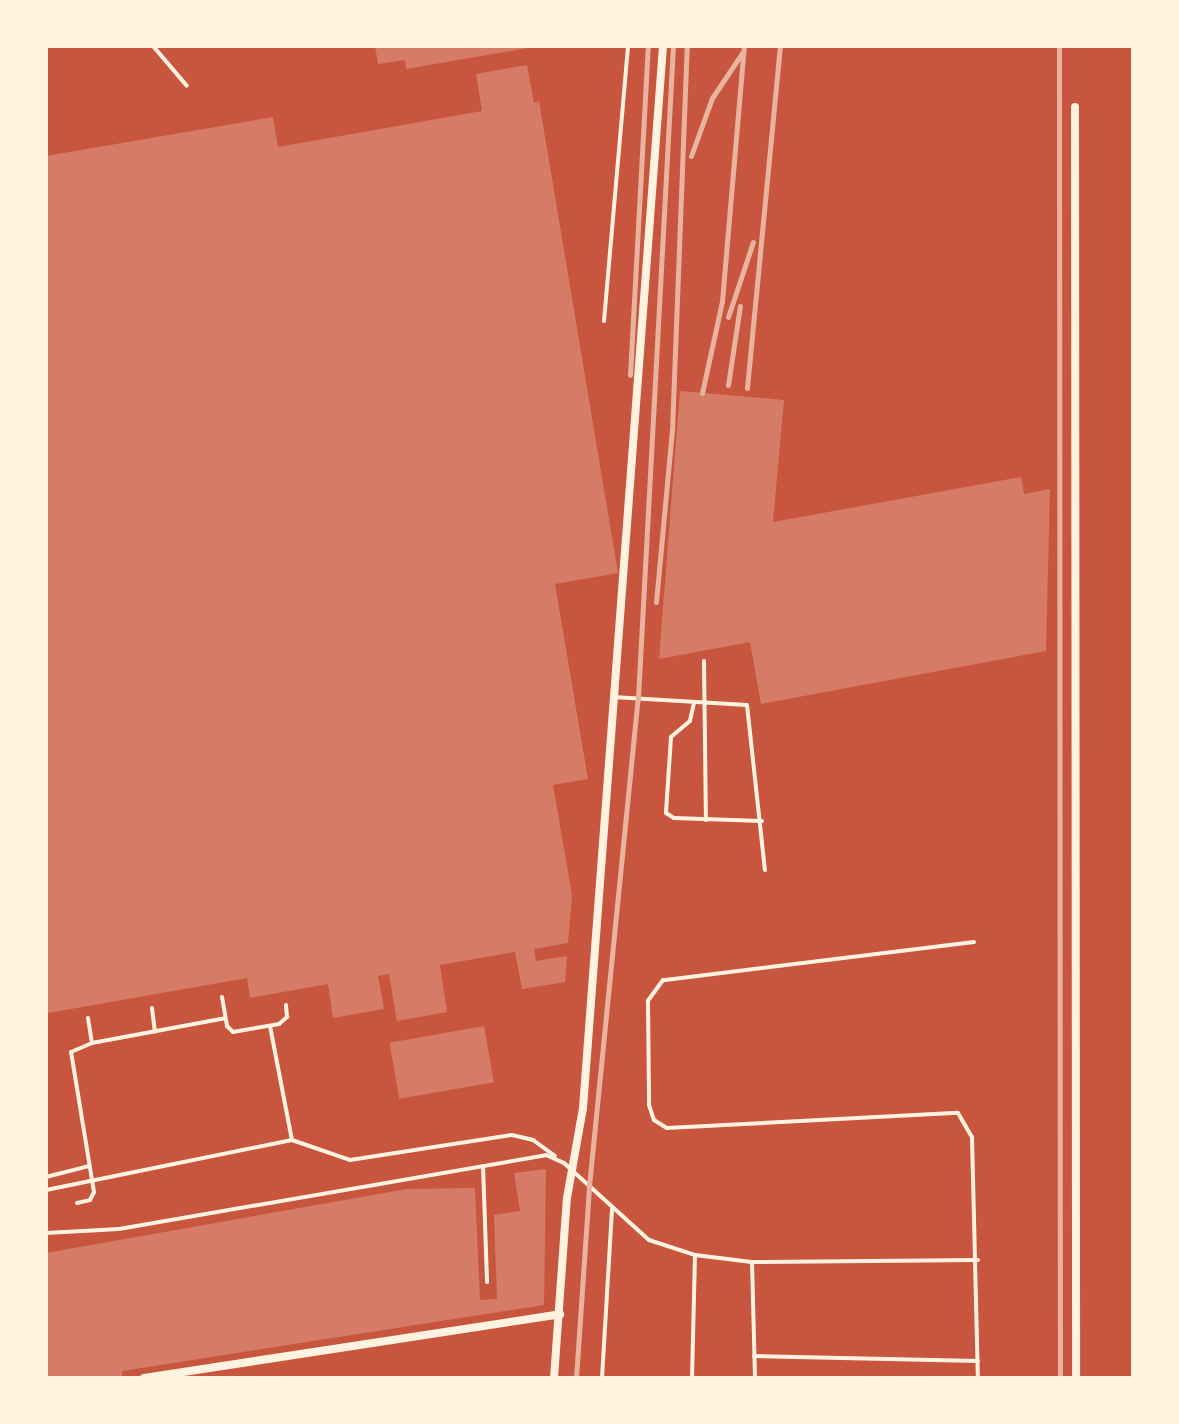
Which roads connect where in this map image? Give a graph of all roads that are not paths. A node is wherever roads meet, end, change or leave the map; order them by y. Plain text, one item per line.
1 (153, 46) edge
2 (628, 46) edge
3 (663, 46) edge
4 (187, 86) dead end
5 (1075, 107) dead end
6 (604, 321) dead end
7 (704, 661) dead end
8 (611, 697) junction
9 (694, 703) junction
10 (708, 703) junction
11 (706, 820) junction
12 (762, 821) junction
13 (765, 870) dead end
14 (974, 942) dead end
15 (222, 997) dead end
16 (286, 1005) dead end
17 (152, 1008) dead end
18 (88, 1018) dead end
19 (225, 1018) junction
20 (270, 1026) junction
21 (155, 1032) junction
22 (92, 1043) junction
23 (292, 1140) junction
24 (556, 1157) junction
25 (89, 1166) junction
26 (483, 1166) junction
27 (571, 1170) junction
28 (46, 1177) edge
29 (93, 1181) junction
30 (46, 1190) edge
31 (77, 1203) dead end
32 (612, 1209) junction
33 (46, 1233) edge
34 (695, 1255) junction
35 (978, 1260) junction
36 (752, 1262) junction
37 (487, 1282) dead end
38 (560, 1314) junction
39 (754, 1356) junction
40 (978, 1361) junction
41 (144, 1378) edge
42 (554, 1378) edge
43 (602, 1378) edge
44 (692, 1378) edge
45 (755, 1378) edge
46 (978, 1378) edge
47 (1076, 1378) edge

1 - 4 lane
2 - 6 lane
3 - 8 street
5 - 47 street
7 - 10 lane
8 - 9 lane
8 - 27 street
9 - 10 lane
9 - 11 lane
10 - 11 lane
10 - 12 lane
11 - 12 lane
12 - 13 lane
14 - 35 lane
15 - 19 lane
16 - 20 lane
17 - 21 lane
18 - 22 lane
19 - 20 lane
19 - 21 lane
20 - 23 lane
21 - 22 lane
22 - 25 lane
23 - 24 lane
23 - 29 lane
24 - 26 lane
24 - 27 lane
25 - 28 lane
25 - 29 lane
26 - 33 lane
26 - 37 lane
27 - 32 lane
27 - 38 street
29 - 30 lane
29 - 31 lane
32 - 34 lane
32 - 43 lane
34 - 36 lane
34 - 44 lane
35 - 36 lane
35 - 40 lane
36 - 39 lane
38 - 41 street
38 - 42 street
39 - 40 lane
39 - 45 lane
40 - 46 lane

